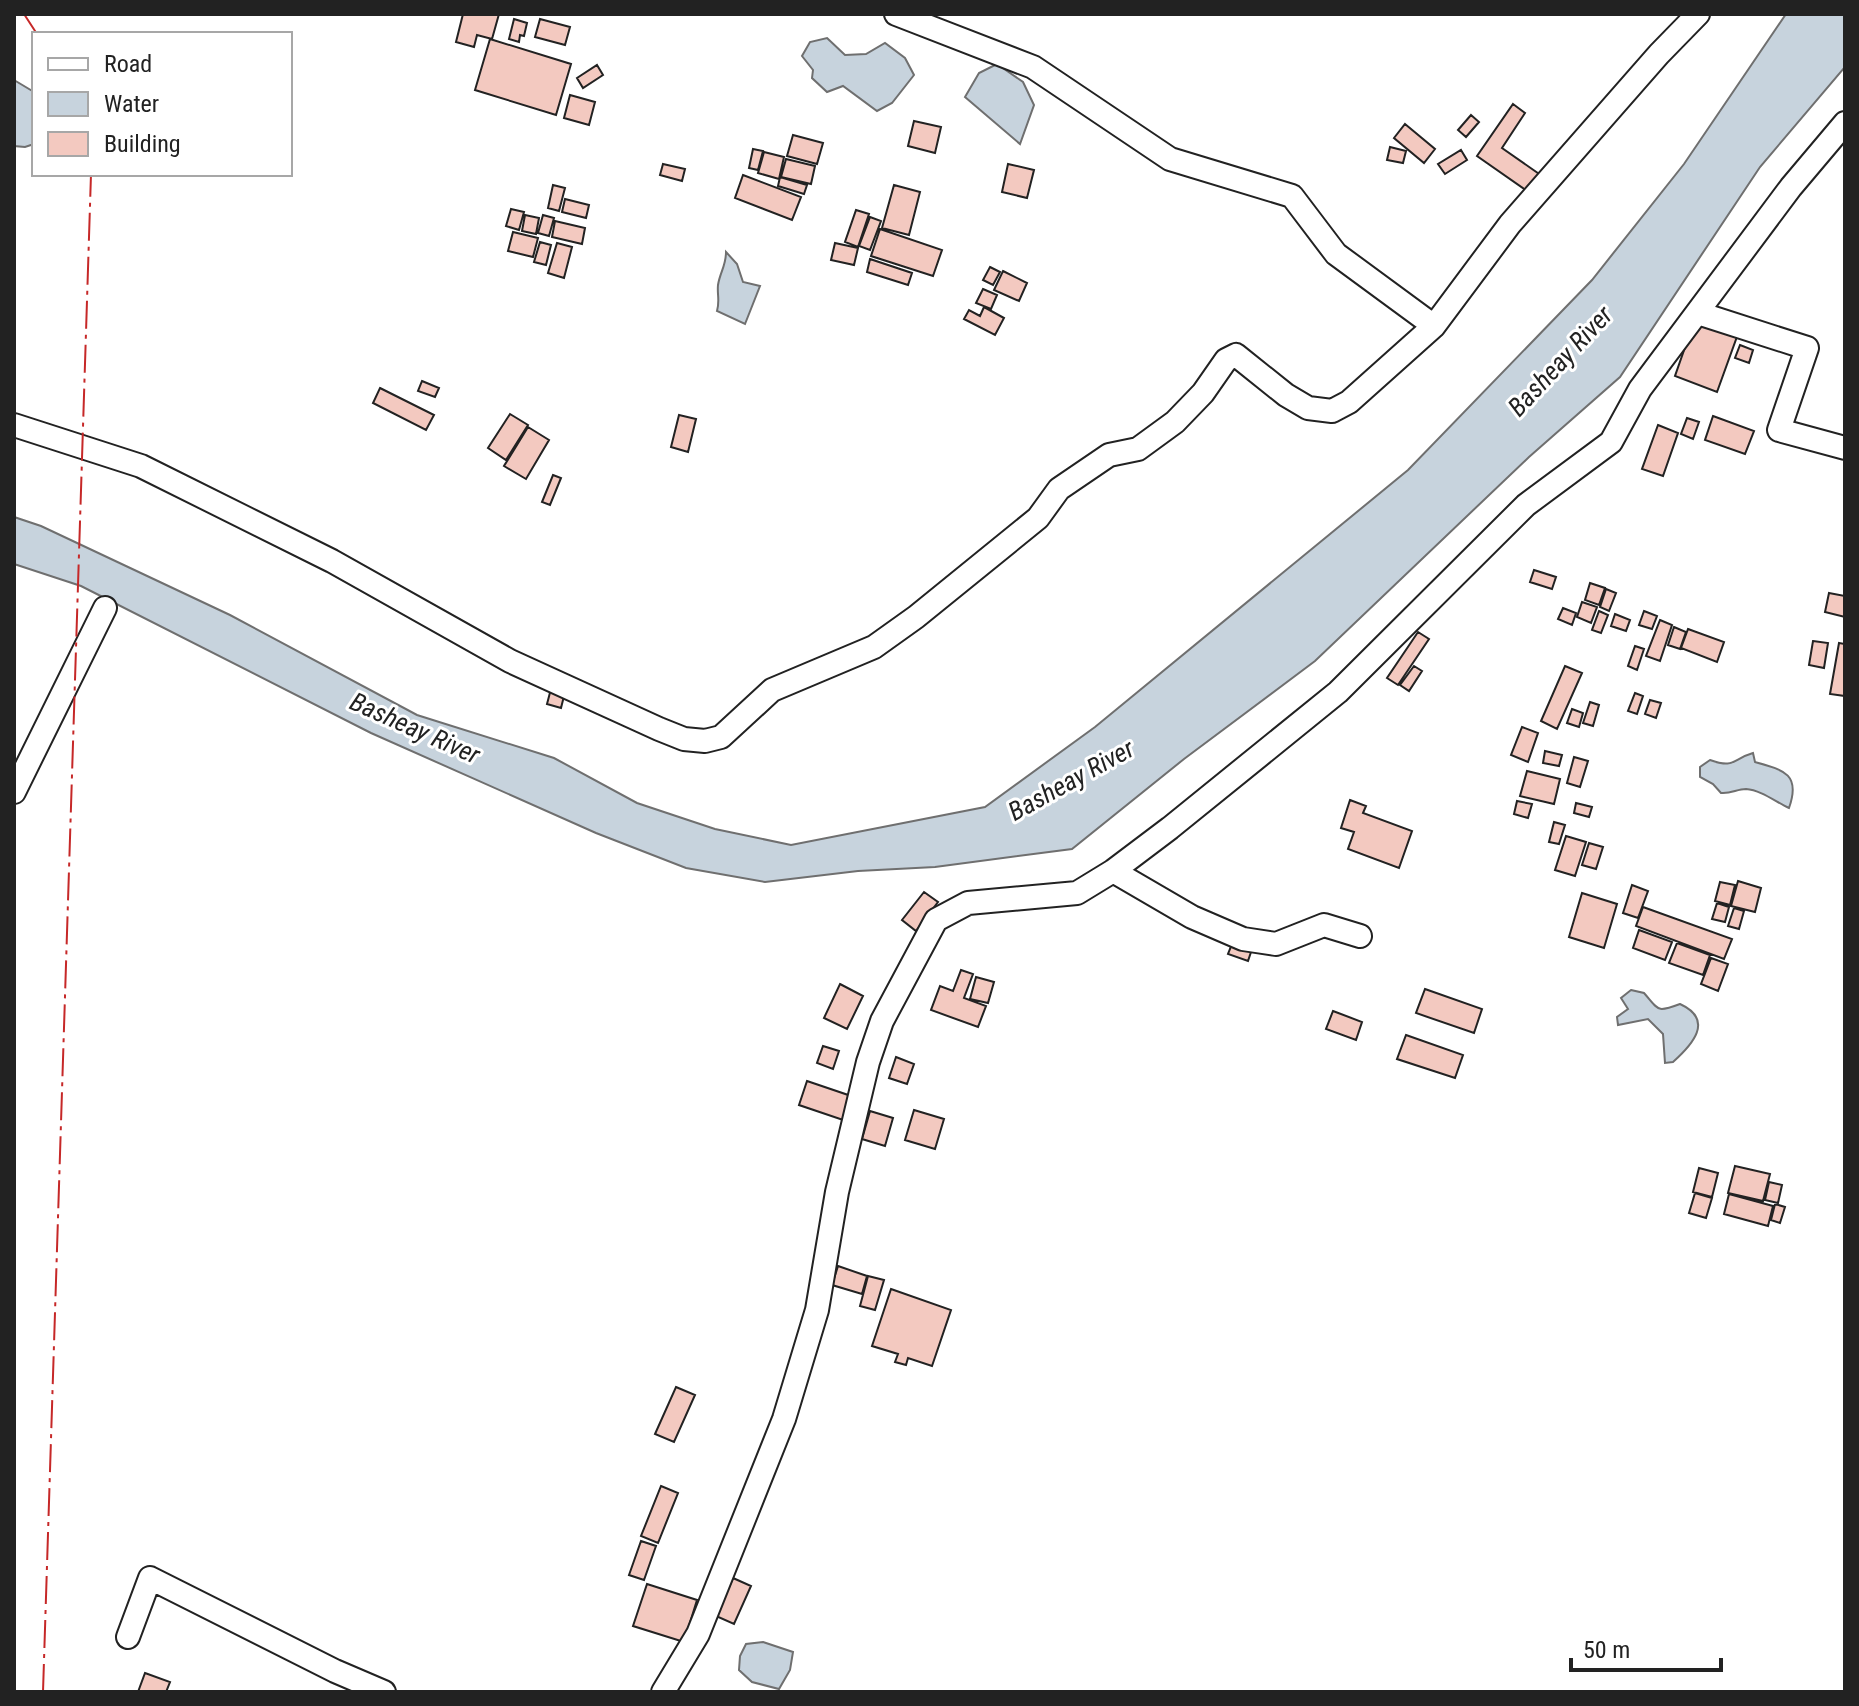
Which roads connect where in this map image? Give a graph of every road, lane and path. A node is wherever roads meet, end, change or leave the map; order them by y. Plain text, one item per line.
1 (896, 14) edge
2 (1698, 14) edge
3 (1845, 123) edge
4 (1698, 313) junction
5 (1434, 326) junction
6 (14, 425) edge
7 (1845, 448) edge
8 (105, 608) dead end
9 (14, 792) edge
10 (1113, 871) junction
11 (1360, 936) dead end
12 (128, 1637) dead end
13 (384, 1692) edge
14 (663, 1692) edge

1 - 5 street
2 - 5 street
3 - 4 street
4 - 7 street
4 - 10 street
5 - 6 street
8 - 9 street
10 - 11 street
10 - 14 street
12 - 13 street

